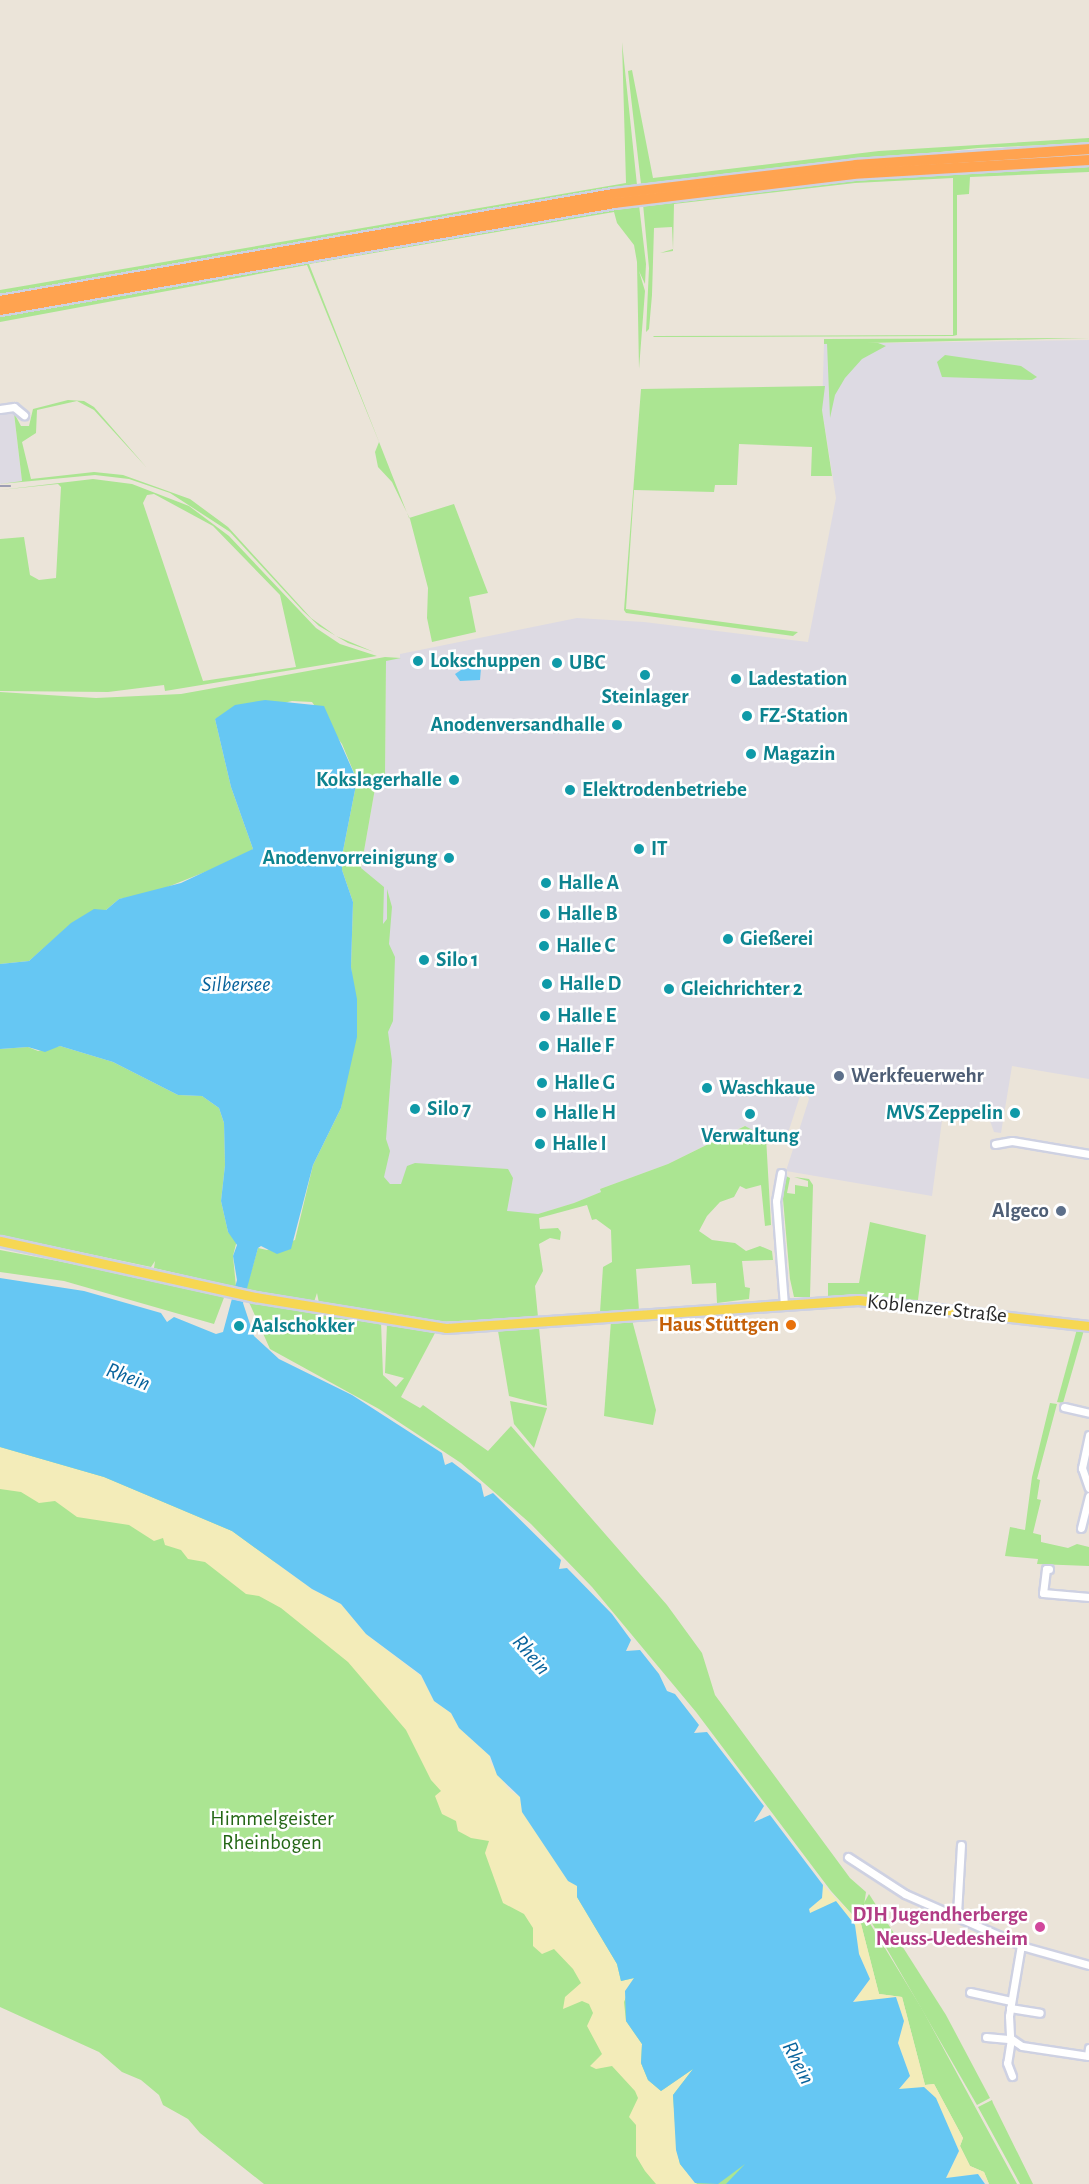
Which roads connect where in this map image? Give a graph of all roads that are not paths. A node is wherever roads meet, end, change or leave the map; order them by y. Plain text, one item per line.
1 (1089, 149) edge
2 (1089, 160) edge
3 (0, 301) edge
4 (0, 310) edge
5 (0, 409) edge
6 (24, 415) dead end
7 (995, 1144) dead end
8 (1089, 1154) edge
9 (781, 1173) dead end
10 (0, 1241) edge
11 (784, 1305) junction
12 (1089, 1326) edge
13 (1064, 1407) dead end
14 (1089, 1413) edge
15 (1089, 1435) edge
16 (1087, 1449) edge
17 (1089, 1488) edge
18 (1089, 1496) edge
19 (1081, 1528) dead end
20 (1049, 1569) dead end
21 (1089, 1597) edge
22 (961, 1845) dead end
23 (848, 1857) dead end
24 (957, 1914) junction
25 (1021, 1945) junction
26 (1089, 1965) edge
27 (970, 1992) dead end
28 (1010, 2005) junction
29 (1040, 2013) dead end
30 (986, 2037) dead end
31 (1011, 2039) junction
32 (1089, 2048) edge
33 (1012, 2076) dead end

1 - 3 highway
2 - 4 highway
5 - 6 street
7 - 8 street
9 - 11 street
10 - 11 main road, Koblenzer Straße
11 - 12 main road, Koblenzer Straße
13 - 14 street
15 - 16 street
16 - 17 street
18 - 19 street
20 - 21 street
22 - 24 street
23 - 24 street
24 - 25 street
25 - 26 street
25 - 28 street
27 - 28 street
28 - 29 street
28 - 31 street
30 - 31 street
31 - 32 street
31 - 33 street

